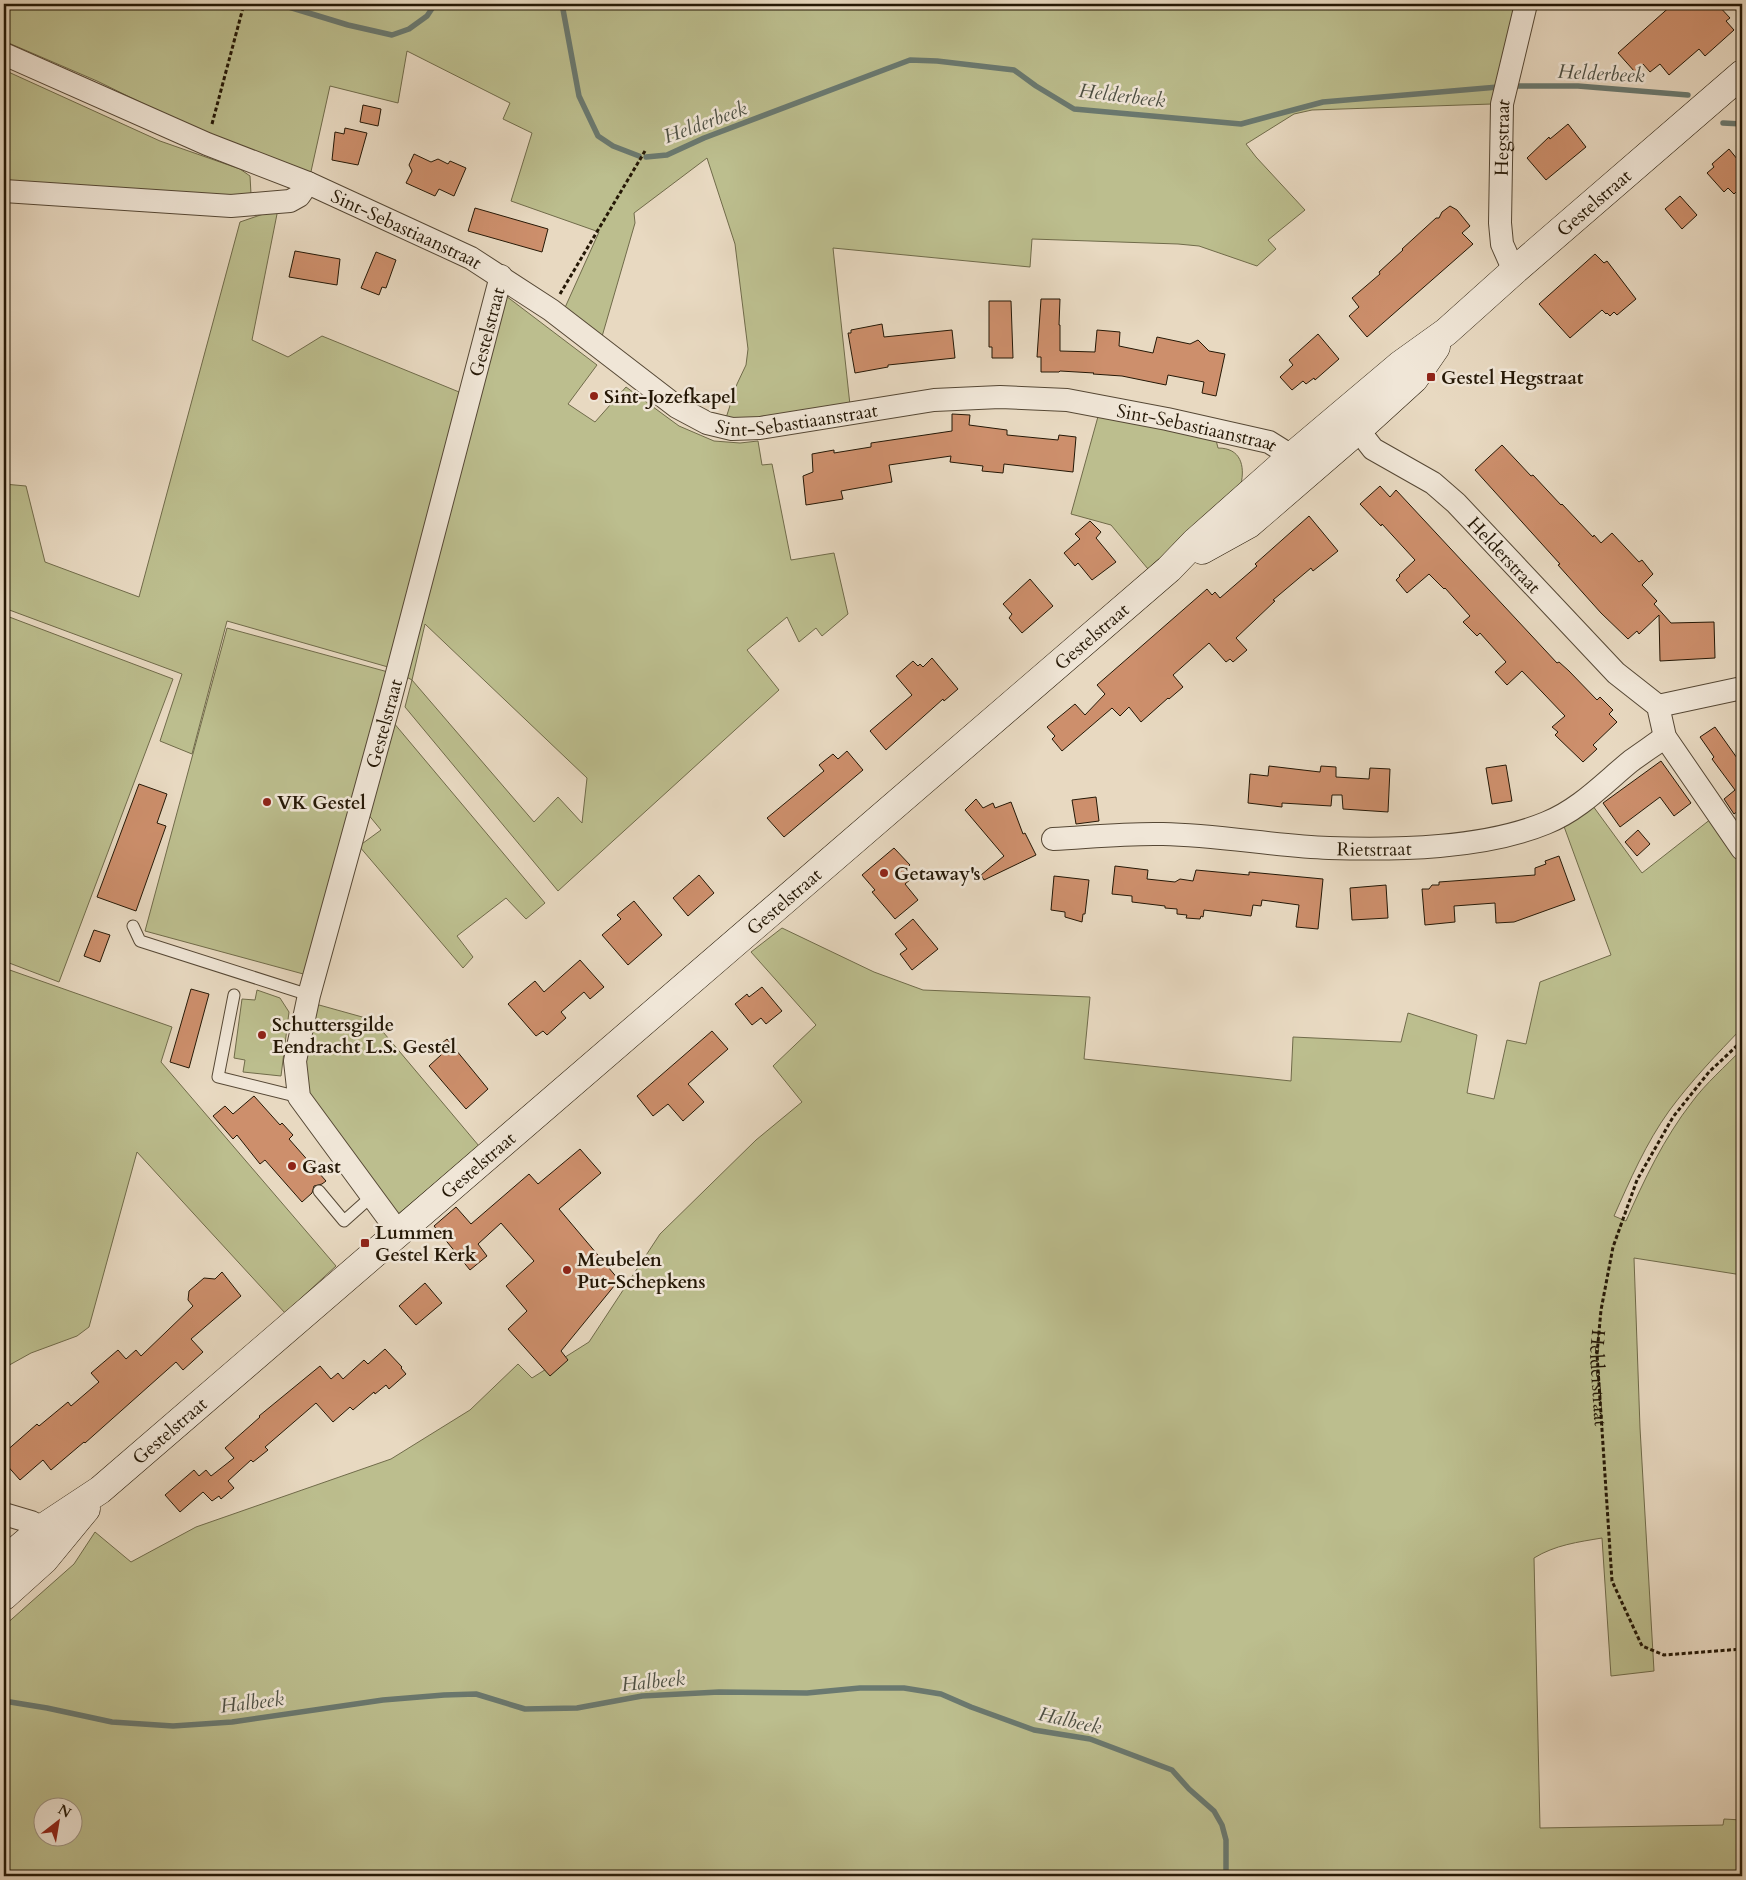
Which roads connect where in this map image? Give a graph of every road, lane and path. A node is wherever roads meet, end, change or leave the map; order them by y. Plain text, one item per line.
1 (244, 4) edge
2 (1526, 4) edge
3 (4, 54) edge
4 (1742, 74) edge
5 (207, 144) junction
6 (645, 150) dead end
7 (308, 184) junction
8 (4, 191) edge
9 (1514, 271) junction
10 (501, 276) junction
11 (551, 310) junction
12 (1351, 421) junction
13 (1299, 466) junction
14 (1742, 688) edge
15 (1658, 706) junction
16 (1665, 737) junction
17 (1053, 839) dead end
18 (1742, 849) edge
19 (134, 926) dead end
20 (234, 995) dead end
21 (309, 995) junction
22 (1742, 1042) edge
23 (299, 1097) junction
24 (319, 1191) dead end
25 (372, 1196) junction
26 (399, 1233) junction
27 (4, 1514) edge
28 (53, 1533) junction
29 (4, 1561) edge
30 (4, 1596) edge
31 (1742, 1649) edge

1 - 5 path
2 - 9 street, Hegstraat
3 - 5 street, Sint-Sebastiaanstraat
4 - 9 main road, Gestelstraat
5 - 7 street, Sint-Sebastiaanstraat
6 - 11 path
7 - 8 street, Sint-Sebastiaanstraat
7 - 10 street, Sint-Sebastiaanstraat
9 - 12 main road, Gestelstraat
10 - 11 street, Sint-Sebastiaanstraat
10 - 21 street, Gestelstraat
11 - 13 street, Sint-Sebastiaanstraat
12 - 13 main road, Gestelstraat
12 - 15 street, Helderstraat
13 - 26 main road, Gestelstraat
14 - 15 street
15 - 16 street
16 - 17 street, Rietstraat
16 - 18 street
19 - 21 lane
20 - 23 lane
21 - 23 street, Gestelstraat
22 - 31 path, Helderstraat
23 - 25 street
24 - 25 lane
25 - 26 street
26 - 28 main road, Gestelstraat
27 - 28 street
28 - 29 main road, Gestelstraat
28 - 30 main road, Gestelstraat

